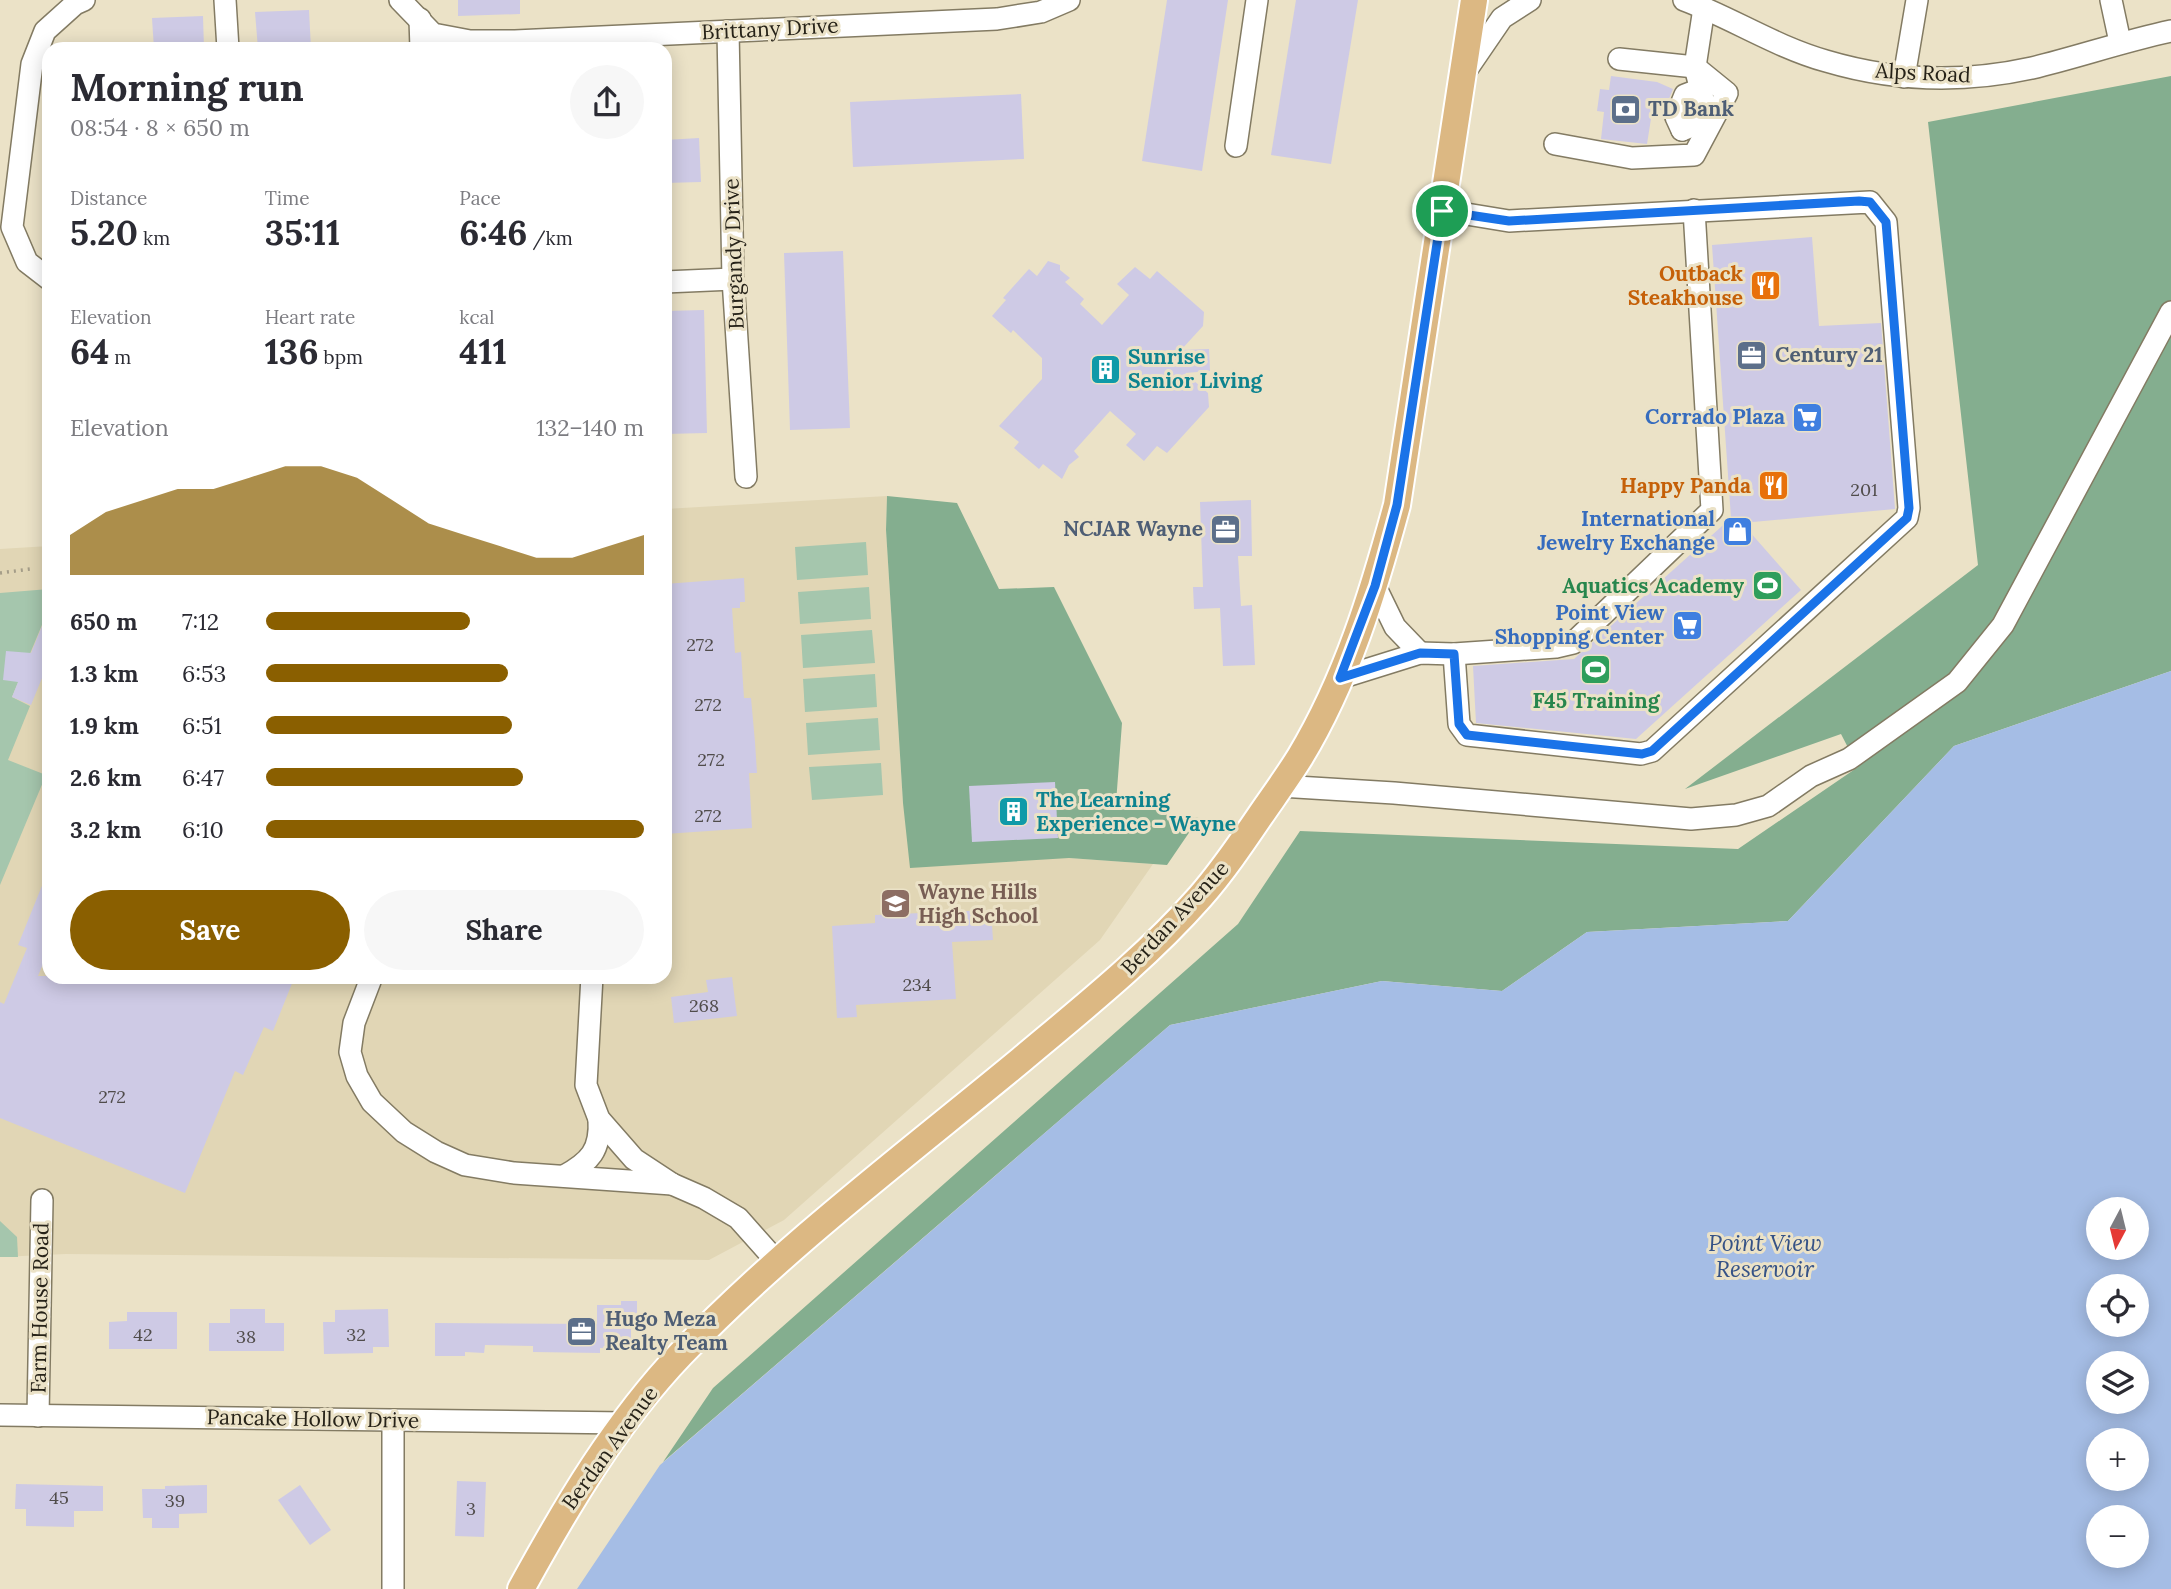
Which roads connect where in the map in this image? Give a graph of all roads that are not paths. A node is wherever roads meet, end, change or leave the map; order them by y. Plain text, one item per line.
1 (84, 0) edge
2 (226, 0) edge
3 (400, 0) edge
4 (1069, 0) edge
5 (1257, 0) edge
6 (1474, 0) edge
7 (1530, 0) edge
8 (1916, 0) edge
9 (2111, 0) edge
10 (1689, 2) edge
11 (420, 19) junction
12 (728, 31) junction
13 (2171, 31) edge
14 (228, 42) edge
15 (421, 42) edge
16 (2120, 42) junction
17 (1619, 58) dead end
18 (1695, 66) junction
19 (1462, 77) junction
20 (1904, 77) junction
21 (1555, 144) dead end
22 (1236, 146) dead end
23 (1669, 157) junction
24 (1694, 210) junction
25 (1442, 211) junction
26 (42, 274) edge
27 (733, 279) junction
28 (672, 282) edge
29 (2171, 312) edge
30 (746, 477) dead end
31 (1375, 586) junction
32 (1420, 653) junction
33 (1454, 654) junction
34 (1340, 678) junction
35 (1280, 786) junction
36 (369, 984) edge
37 (592, 984) edge
38 (599, 1119) junction
39 (564, 1176) junction
40 (672, 1184) junction
41 (42, 1200) dead end
42 (778, 1263) junction
43 (0, 1415) edge
44 (38, 1416) junction
45 (393, 1420) junction
46 (626, 1423) junction
47 (393, 1589) edge
48 (521, 1589) edge

1 - 26 street
2 - 14 street
3 - 11 street, Brittany Drive
4 - 12 street, Brittany Drive
5 - 22 street
6 - 19 main road, Berdan Avenue
7 - 19 street
8 - 20 street
9 - 16 street
10 - 18 street
10 - 20 street, Alps Road
11 - 12 street, Brittany Drive
11 - 15 street
12 - 27 street, Burgandy Drive
13 - 16 street, Alps Road
16 - 20 street, Alps Road
17 - 18 street
18 - 23 street
18 - 23 street
19 - 25 main road, Berdan Avenue
21 - 23 street
24 - 25 street
24 - 33 street
24 - 33 street
25 - 31 main road, Berdan Avenue
27 - 28 street
27 - 30 street, Burgandy Drive
29 - 35 street
31 - 32 street
31 - 34 main road, Berdan Avenue
32 - 33 street
32 - 34 street
34 - 35 main road, Berdan Avenue
35 - 42 main road, Berdan Avenue
36 - 39 street
37 - 38 street
38 - 39 street
38 - 40 street
39 - 40 street
40 - 42 street
41 - 44 street, Farm House Road
42 - 46 main road, Berdan Avenue
43 - 44 street, Pancake Hollow Drive
44 - 45 street, Pancake Hollow Drive
45 - 46 street, Pancake Hollow Drive
45 - 47 street
46 - 48 main road, Berdan Avenue

